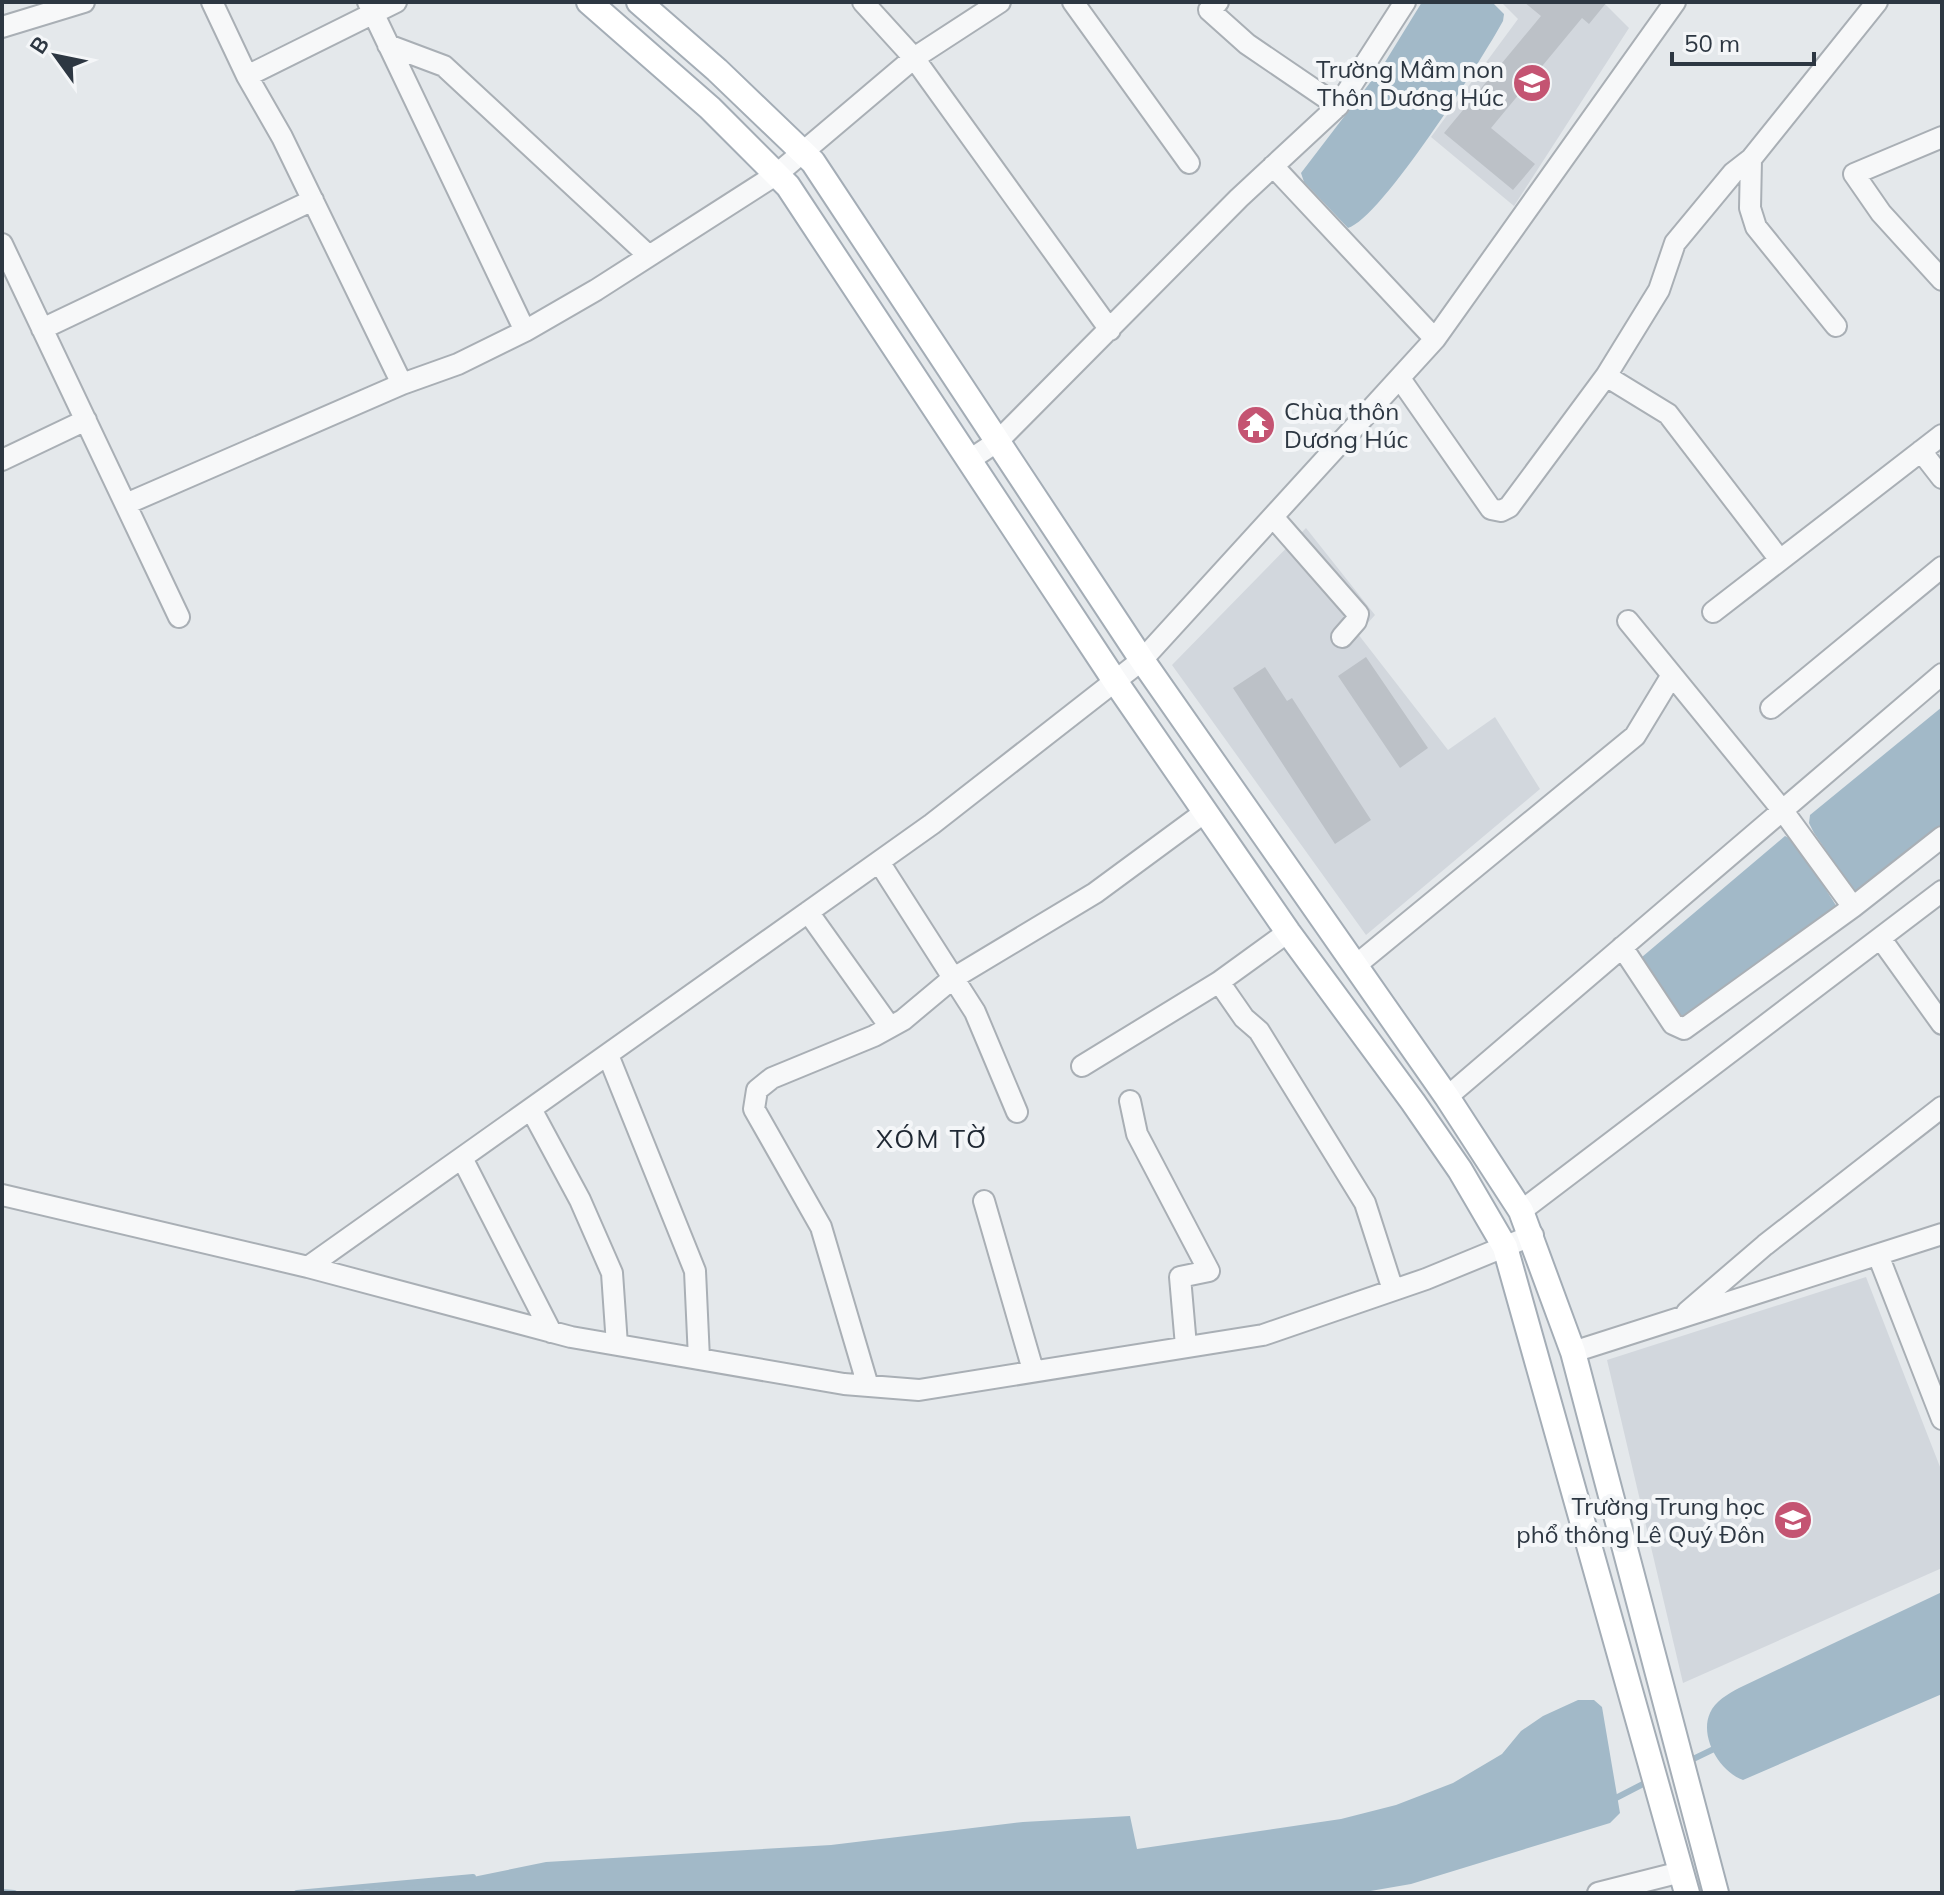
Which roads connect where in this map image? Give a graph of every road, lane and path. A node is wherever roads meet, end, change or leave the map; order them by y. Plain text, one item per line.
1 (84, 2) edge
2 (212, 2) edge
3 (396, 2) edge
4 (589, 2) edge
5 (639, 2) edge
6 (1000, 2) edge
7 (1218, 2) edge
8 (1675, 2) edge
9 (1877, 2) edge
10 (1402, 3) edge
11 (866, 4) edge
12 (1081, 5) edge
13 (370, 7) edge
14 (2, 27) edge
15 (388, 45) junction
16 (914, 58) junction
17 (247, 76) junction
18 (1338, 106) junction
19 (1942, 137) edge
20 (805, 153) junction
21 (1751, 159) junction
22 (1189, 163) dead end
23 (1273, 166) junction
24 (777, 174) junction
25 (313, 200) junction
26 (2, 244) edge
27 (649, 256) junction
28 (1942, 280) edge
29 (1836, 326) dead end
30 (42, 329) junction
31 (1110, 330) junction
32 (525, 331) junction
33 (1435, 339) junction
34 (1606, 376) junction
35 (1401, 380) junction
36 (402, 384) junction
37 (86, 420) junction
38 (1942, 435) edge
39 (998, 441) junction
40 (1921, 451) junction
41 (971, 459) junction
42 (2, 460) edge
43 (1942, 478) edge
44 (126, 504) junction
45 (1273, 517) junction
46 (1780, 560) junction
47 (1942, 567) edge
48 (1713, 612) dead end
49 (179, 617) dead end
50 (1628, 621) dead end
51 (1342, 637) dead end
52 (1142, 660) junction
53 (1942, 674) edge
54 (1672, 675) junction
55 (1115, 681) junction
56 (1771, 708) dead end
57 (1783, 811) junction
58 (1205, 812) junction
59 (1942, 837) edge
60 (879, 862) junction
61 (1942, 891) edge
62 (1853, 907) junction
63 (808, 912) junction
64 (1288, 932) junction
65 (1881, 939) junction
66 (1622, 947) junction
67 (1355, 966) junction
68 (952, 979) junction
69 (1219, 982) junction
70 (1942, 1024) edge
71 (890, 1027) junction
72 (608, 1055) junction
73 (1082, 1066) dead end
74 (1447, 1097) junction
75 (1130, 1101) dead end
76 (1942, 1107) edge
77 (531, 1109) junction
78 (1017, 1112) dead end
79 (462, 1158) junction
80 (2, 1195) edge
81 (984, 1201) dead end
82 (1521, 1211) junction
83 (1942, 1234) edge
84 (1533, 1235) junction
85 (1505, 1247) junction
86 (1878, 1255) junction
87 (308, 1267) junction
88 (1393, 1290) junction
89 (1681, 1317) junction
90 (551, 1332) junction
91 (617, 1345) junction
92 (1186, 1346) junction
93 (1573, 1352) junction
94 (699, 1359) junction
95 (1033, 1370) junction
96 (868, 1386) junction
97 (1942, 1419) edge
98 (1624, 1555) junction
99 (1594, 1562) junction
100 (1684, 1882) edge
101 (1598, 1893) edge
102 (1716, 1893) edge

1 - 14 street
2 - 17 street
3 - 13 street
4 - 24 main road
5 - 20 main road
6 - 16 street
7 - 18 street
8 - 33 street
9 - 21 street
10 - 18 street
11 - 16 street
12 - 22 street
13 - 15 street
13 - 17 street
15 - 27 street
15 - 32 street
16 - 20 street
16 - 31 street
17 - 25 street
18 - 23 street
19 - 28 street
20 - 24 street
20 - 39 main road
21 - 29 street
21 - 34 street
23 - 31 street
23 - 33 street
24 - 27 street
24 - 41 main road
25 - 30 street
25 - 36 street
26 - 30 street
27 - 32 street
30 - 37 street
31 - 39 street
32 - 36 street
33 - 35 street
34 - 35 street
34 - 46 street
35 - 45 street
36 - 44 street
37 - 42 street
37 - 44 street
38 - 40 street
39 - 41 street
39 - 52 main road
40 - 43 street
40 - 46 street
41 - 55 main road
44 - 49 street
45 - 51 street
45 - 52 street
46 - 48 street
47 - 56 street
50 - 54 street
52 - 55 street
52 - 67 main road
53 - 57 street
54 - 57 street
54 - 67 street
55 - 58 main road
55 - 60 street
57 - 62 street
57 - 66 street
58 - 64 main road
58 - 68 street
59 - 62 street
60 - 63 street
60 - 68 street
61 - 65 street
62 - 66 street
63 - 71 street
63 - 72 street
64 - 69 street
64 - 85 main road
65 - 70 street
65 - 82 street
66 - 74 street
67 - 74 main road
68 - 71 street
68 - 78 street
69 - 73 street
69 - 88 street
71 - 96 street
72 - 77 street
72 - 94 street
74 - 82 main road
75 - 92 street
76 - 89 street
77 - 79 street
77 - 91 street
79 - 87 street
79 - 90 street
80 - 87 street
81 - 95 street
82 - 84 main road
83 - 86 street
84 - 85 street
84 - 93 main road
85 - 88 street
85 - 99 main road
86 - 89 street
86 - 97 street
87 - 90 street
88 - 92 street
89 - 93 street
90 - 91 street
91 - 94 street
92 - 95 street
93 - 98 main road
94 - 96 street
95 - 96 street
98 - 99 main road
98 - 102 main road
99 - 100 main road
100 - 101 street

